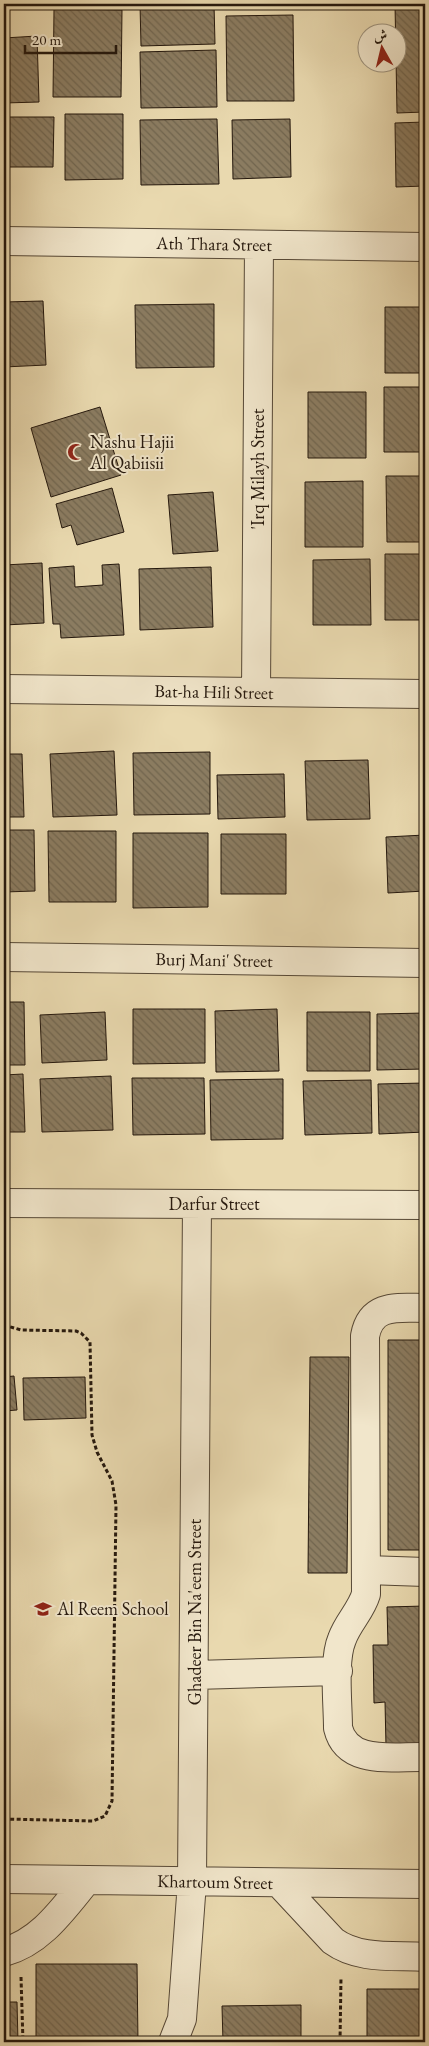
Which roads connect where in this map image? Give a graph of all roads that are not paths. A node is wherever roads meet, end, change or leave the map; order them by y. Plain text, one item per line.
1 (4, 241) edge
2 (259, 245) junction
3 (425, 247) edge
4 (4, 690) edge
5 (256, 692) junction
6 (425, 694) edge
7 (4, 957) edge
8 (425, 963) edge
9 (4, 1203) edge
10 (197, 1204) junction
11 (425, 1205) edge
12 (425, 1308) edge
13 (367, 1570) junction
14 (425, 1572) edge
15 (338, 1671) junction
16 (195, 1674) junction
17 (425, 1757) edge
18 (4, 1879) edge
19 (87, 1880) junction
20 (192, 1882) junction
21 (278, 1883) junction
22 (425, 1884) edge
23 (12, 1949) edge
24 (425, 1957) edge
25 (182, 2035) edge

1 - 2 street, Ath Thara Street
2 - 3 street, Ath Thara Street
2 - 5 street, 'Irq Milayh Street
4 - 5 street, Bat-ha Hili Street
5 - 6 street, Bat-ha Hili Street
7 - 8 street, Burj Mani' Street
9 - 10 street, Darfur Street
10 - 11 street, Darfur Street
10 - 16 street, Ghadeer Bin Na'eem Street
12 - 13 street
13 - 14 street
13 - 15 street
15 - 16 street
15 - 17 street
16 - 20 street, Ghadeer Bin Na'eem Street
18 - 19 street, Khartoum Street
19 - 20 street, Khartoum Street
19 - 23 street
20 - 21 street, Khartoum Street
20 - 25 street, Ghadeer Bin Na'eem Street
21 - 22 street, Khartoum Street
21 - 24 street

